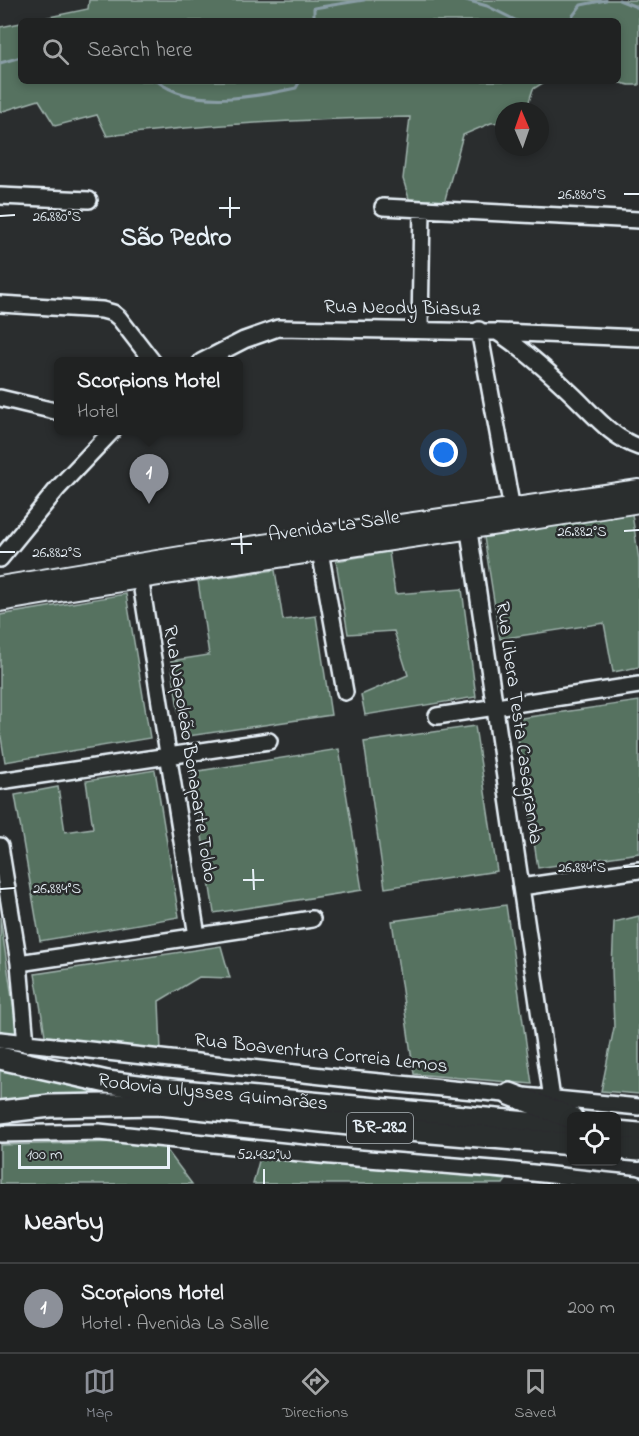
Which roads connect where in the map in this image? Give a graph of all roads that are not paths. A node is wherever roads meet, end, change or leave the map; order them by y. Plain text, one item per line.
1 (0, 196) edge
2 (89, 200) dead end
3 (383, 207) dead end
4 (422, 209) junction
5 (639, 220) edge
6 (0, 304) edge
7 (420, 329) junction
8 (479, 330) junction
9 (497, 332) junction
10 (639, 338) edge
11 (149, 357) edge
12 (210, 357) edge
13 (0, 399) edge
14 (54, 411) edge
15 (108, 435) edge
16 (639, 447) edge
17 (639, 489) edge
18 (639, 503) edge
19 (512, 509) junction
20 (409, 531) junction
21 (468, 531) junction
22 (320, 551) junction
23 (0, 559) edge
24 (181, 564) junction
25 (140, 577) junction
26 (0, 586) edge
27 (0, 602) edge
28 (639, 685) edge
29 (345, 692) dead end
30 (494, 707) junction
31 (436, 716) dead end
32 (269, 741) dead end
33 (169, 756) junction
34 (0, 781) edge
35 (0, 846) edge
36 (639, 870) edge
37 (521, 887) junction
38 (312, 919) dead end
39 (197, 936) junction
40 (19, 963) junction
41 (0, 1040) edge
42 (26, 1044) junction
43 (0, 1058) edge
44 (510, 1094) junction
45 (552, 1099) junction
46 (639, 1107) edge
47 (0, 1112) edge
48 (567, 1116) edge
49 (567, 1127) edge
50 (621, 1132) edge
51 (0, 1134) edge
52 (639, 1134) edge
53 (567, 1144) edge
54 (621, 1148) edge
55 (639, 1150) edge
56 (636, 1184) edge

1 - 2 street
3 - 4 street
4 - 5 street
4 - 7 street
6 - 11 street
7 - 8 street, Rua Neody Biasuz
7 - 12 street, Rua Neody Biasuz
8 - 9 street, Rua Neody Biasuz
8 - 19 street
9 - 10 street
9 - 16 street, Rua Neody Biasuz
13 - 14 street
15 - 23 street
17 - 19 main road, Avenida La Salle
18 - 21 main road, Avenida La Salle
19 - 20 main road, Avenida La Salle
20 - 21 main road, Avenida La Salle
20 - 22 main road, Avenida La Salle
20 - 24 main road, Avenida La Salle
21 - 30 street, Rua Libera Testa Casagranda
22 - 24 main road, Avenida La Salle
22 - 29 street
24 - 25 main road, Avenida La Salle
24 - 26 main road, Avenida La Salle
25 - 27 main road, Avenida La Salle
25 - 33 street, Rua Napoleão Bonaparte Toldo
28 - 30 street
30 - 31 street
30 - 37 street, Rua Libera Testa Casagranda
32 - 33 street
33 - 34 street
33 - 39 street, Rua Napoleão Bonaparte Toldo
35 - 40 street
36 - 37 street
37 - 45 street, Rua Libera Testa Casagranda
38 - 39 street
39 - 40 street
40 - 42 street
41 - 42 street, Rua Boaventura Correia Lemos
42 - 44 street, Rua Boaventura Correia Lemos
43 - 49 highway, Rodovia Ulysses Guimarães / BR-282
44 - 45 street, Rua Boaventura Correia Lemos
44 - 48 highway
45 - 46 street, Rua Boaventura Correia Lemos
47 - 53 highway, Rodovia Ulysses Guimarães / BR-282
50 - 52 highway
51 - 56 street
54 - 55 highway

